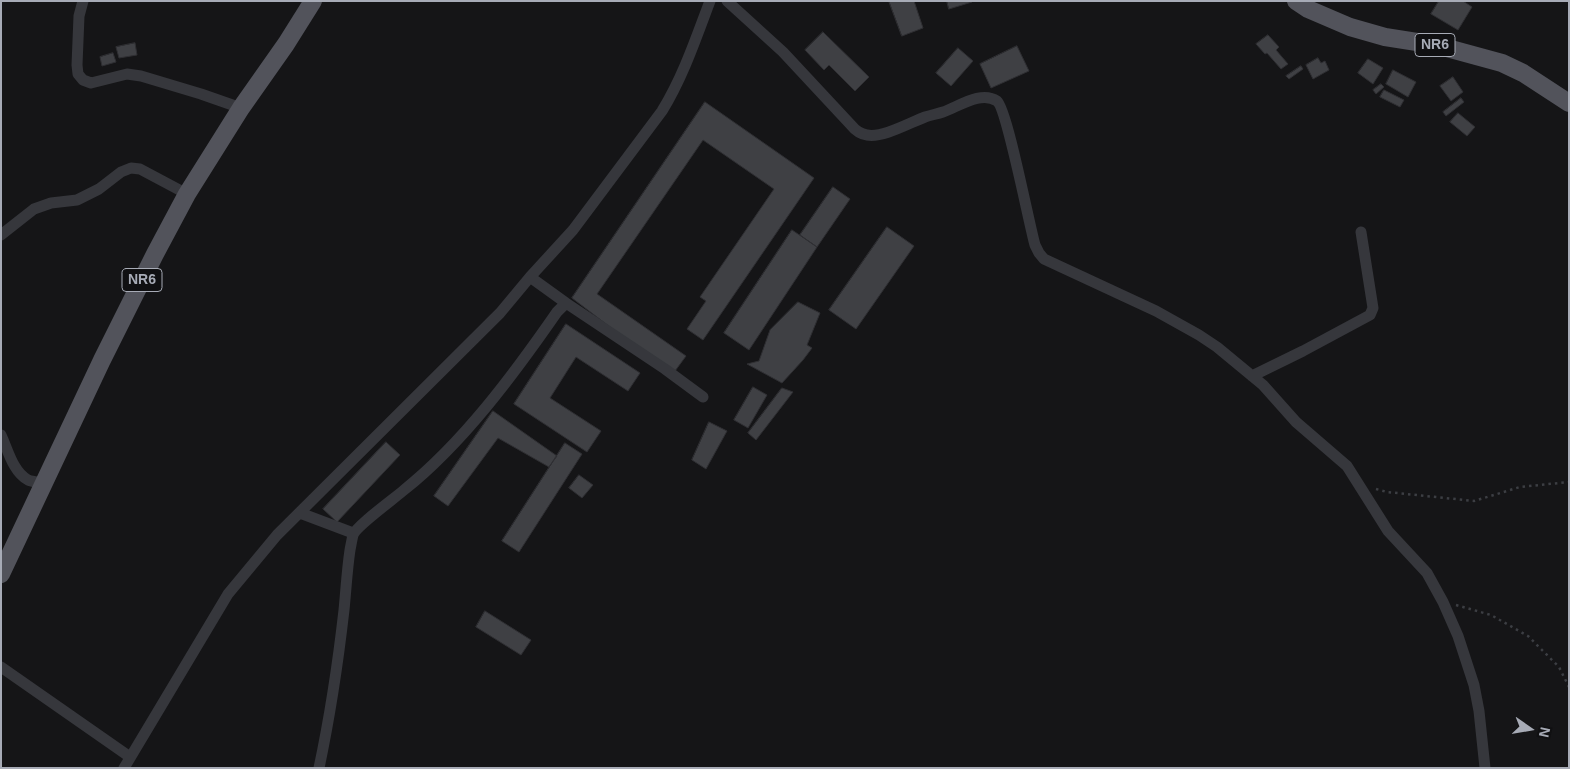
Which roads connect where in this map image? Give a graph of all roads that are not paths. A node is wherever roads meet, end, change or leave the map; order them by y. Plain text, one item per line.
1 (83, 1) edge
2 (313, 1) edge
3 (710, 1) edge
4 (727, 1) edge
5 (1296, 1) edge
6 (1569, 103) edge
7 (241, 108) junction
8 (187, 194) junction
9 (1360, 232) dead end
10 (1, 235) edge
11 (530, 277) junction
12 (566, 303) junction
13 (1252, 376) junction
14 (703, 397) dead end
15 (1, 435) edge
16 (44, 483) junction
17 (300, 513) junction
18 (354, 533) junction
19 (1, 574) edge
20 (1, 667) edge
21 (130, 757) junction
22 (124, 768) edge
23 (319, 768) edge
24 (1484, 768) edge

1 - 7 street
2 - 7 main road, NR6
3 - 11 street
4 - 13 street
5 - 6 main road, NR6
7 - 8 main road, NR6
8 - 10 street
8 - 16 main road, NR6
9 - 13 street
11 - 12 street
11 - 17 street
12 - 14 street
12 - 18 street
13 - 24 street
15 - 16 street
16 - 19 main road, NR6
17 - 18 street
17 - 21 street
18 - 23 street
20 - 21 street
21 - 22 street

